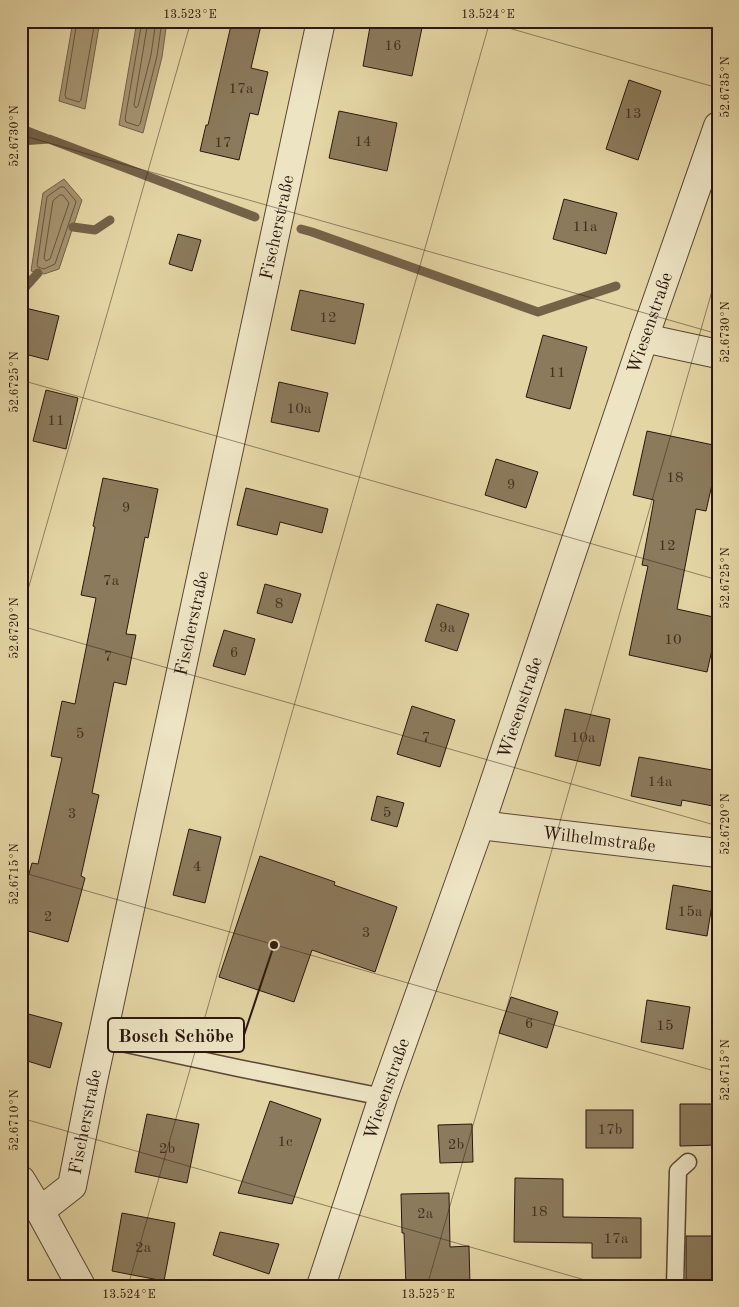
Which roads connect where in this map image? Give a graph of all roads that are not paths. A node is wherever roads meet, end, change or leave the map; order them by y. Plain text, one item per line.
1 (321, 21) edge
2 (718, 126) edge
3 (644, 338) junction
4 (718, 354) edge
5 (480, 825) junction
6 (718, 853) edge
7 (103, 1039) junction
8 (383, 1097) junction
9 (688, 1162) dead end
10 (21, 1180) edge
11 (40, 1211) junction
12 (81, 1286) edge
13 (320, 1286) edge
14 (675, 1286) edge

1 - 7 street, Fischerstraße
2 - 3 street, Wiesenstraße
3 - 4 street
3 - 5 street, Wiesenstraße
5 - 6 street, Wilhelmstraße
5 - 8 street, Wiesenstraße
7 - 8 lane
7 - 11 street, Fischerstraße
8 - 13 street, Wiesenstraße
9 - 14 lane
10 - 11 street
11 - 12 street

